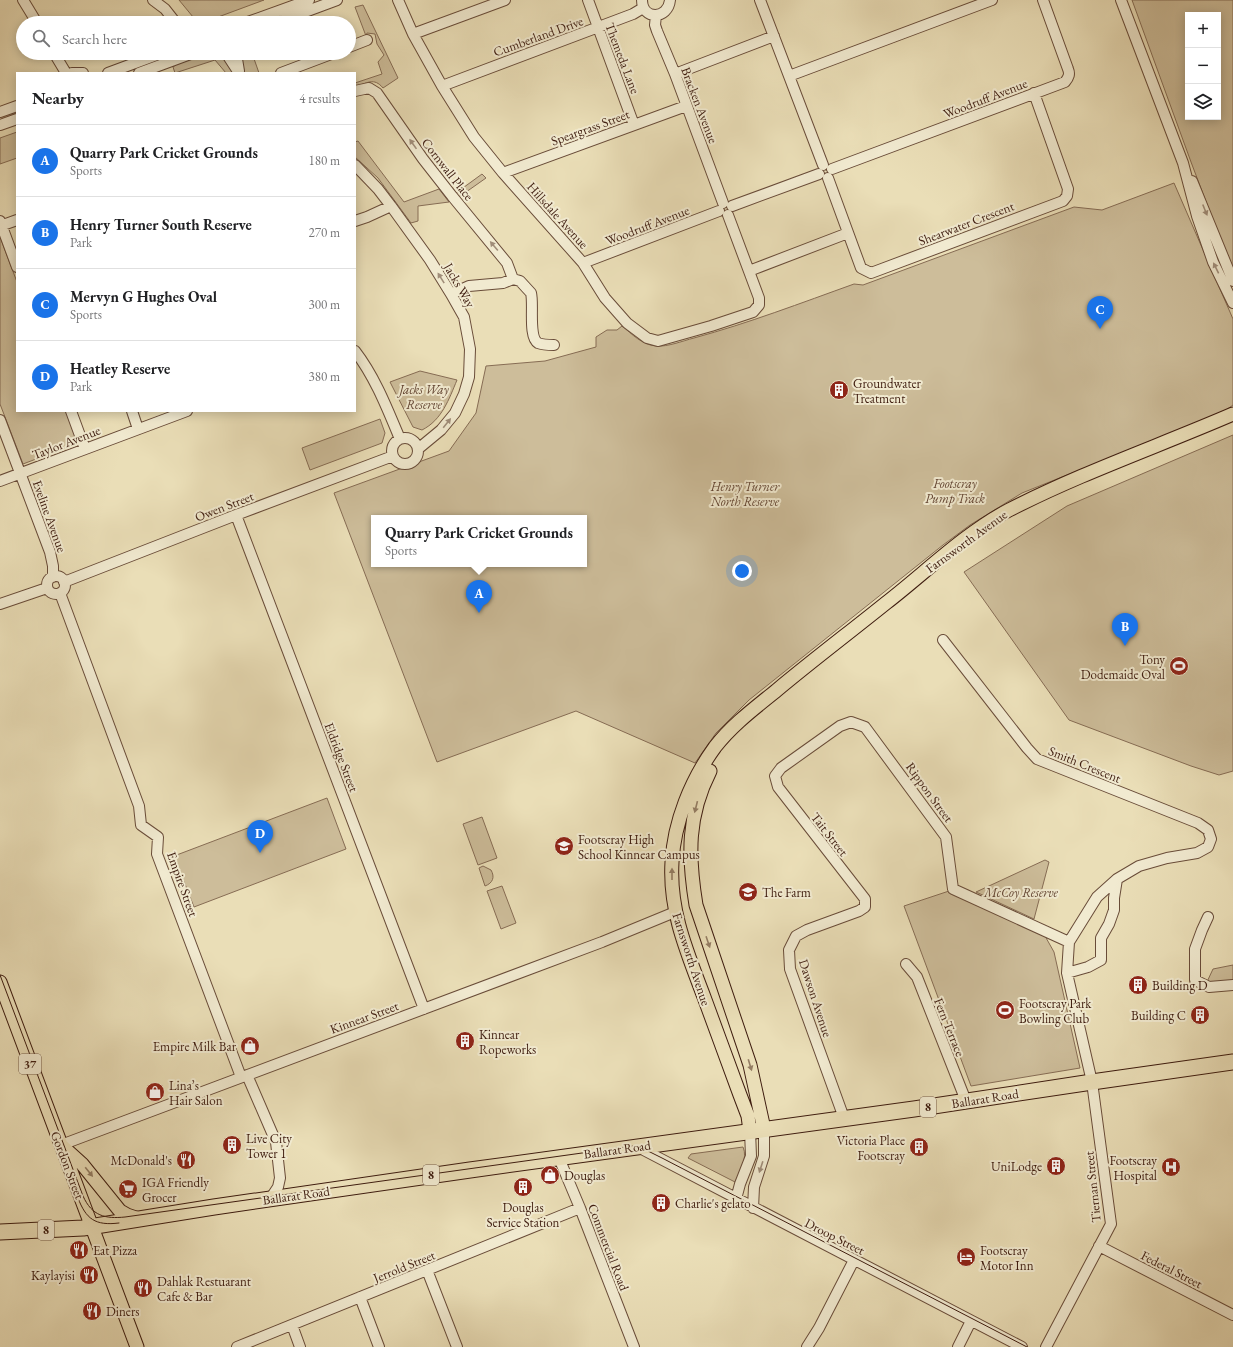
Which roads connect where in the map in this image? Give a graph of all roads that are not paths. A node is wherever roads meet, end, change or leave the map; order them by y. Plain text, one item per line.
1 (23, 0) edge
2 (153, 0) edge
3 (309, 0) edge
4 (337, 0) edge
5 (398, 0) edge
6 (505, 0) edge
7 (588, 0) edge
8 (670, 0) edge
9 (760, 0) edge
10 (992, 0) edge
11 (1043, 0) edge
12 (1121, 0) edge
13 (642, 4) edge
14 (656, 15) junction
15 (33, 16) edge
16 (171, 16) edge
17 (264, 16) edge
18 (294, 16) edge
19 (598, 28) junction
20 (413, 34) junction
21 (774, 36) junction
22 (367, 40) dead end
23 (356, 44) edge
24 (58, 60) edge
25 (143, 60) edge
26 (175, 60) edge
27 (231, 60) edge
28 (237, 60) edge
29 (315, 60) edge
30 (65, 72) edge
31 (111, 72) edge
32 (142, 72) edge
33 (238, 72) edge
34 (239, 72) edge
35 (284, 72) edge
36 (675, 74) junction
37 (789, 76) junction
38 (442, 86) junction
39 (356, 91) edge
40 (1034, 93) junction
41 (16, 106) edge
42 (686, 106) junction
43 (0, 112) edge
44 (16, 119) edge
45 (0, 125) edge
46 (634, 125) junction
47 (1183, 164) junction
48 (356, 166) edge
49 (826, 171) junction
50 (503, 173) junction
51 (392, 206) junction
52 (725, 209) junction
53 (16, 220) edge
54 (356, 221) edge
55 (0, 224) edge
56 (848, 233) junction
57 (583, 263) junction
58 (16, 264) edge
59 (749, 271) junction
60 (513, 279) junction
61 (1233, 281) edge
62 (451, 294) junction
63 (1233, 303) edge
64 (759, 306) joint
65 (554, 345) dead end
66 (356, 352) edge
67 (71, 412) edge
68 (132, 412) edge
69 (184, 412) edge
70 (1233, 414) edge
71 (0, 420) edge
72 (138, 429) junction
73 (400, 439) junction
74 (85, 449) junction
75 (418, 449) junction
76 (393, 456) junction
77 (20, 473) junction
78 (0, 481) edge
79 (236, 515) junction
80 (53, 577) junction
81 (64, 582) junction
82 (47, 588) junction
83 (60, 593) junction
84 (0, 604) edge
85 (943, 640) dead end
86 (771, 695) junction
87 (775, 776) joint
88 (1117, 879) junction
89 (696, 905) junction
90 (866, 907) joint
91 (675, 912) junction
92 (1208, 917) dead end
93 (1069, 942) junction
94 (906, 964) dead end
95 (1067, 973) junction
96 (0, 982) edge
97 (722, 983) junction
98 (1233, 985) edge
99 (702, 990) junction
100 (424, 1009) junction
101 (737, 1024) junction
102 (717, 1032) junction
103 (1233, 1062) edge
104 (244, 1076) junction
105 (1092, 1082) junction
106 (966, 1101) junction
107 (844, 1118) junction
108 (757, 1130) junction
109 (61, 1145) junction
110 (636, 1146) junction
111 (558, 1158) junction
112 (280, 1178) junction
113 (296, 1195) junction
114 (266, 1199) junction
115 (736, 1199) junction
116 (580, 1208) junction
117 (753, 1208) junction
118 (141, 1219) junction
119 (92, 1226) junction
120 (0, 1232) edge
121 (1099, 1246) junction
122 (854, 1260) junction
123 (427, 1270) junction
124 (360, 1297) junction
125 (1233, 1315) edge
126 (971, 1320) junction
127 (292, 1325) junction
128 (137, 1347) edge
129 (237, 1347) edge
130 (300, 1347) edge
131 (379, 1347) edge
132 (457, 1347) edge
133 (634, 1347) edge
134 (807, 1347) edge
135 (958, 1347) edge
136 (1022, 1347) edge
137 (1046, 1347) edge

1 - 15 street
2 - 16 street
3 - 17 street
4 - 18 street
5 - 20 street, Hillsdale Avenue
6 - 20 street
7 - 19 street, Themeda Lane
8 - 14 street
9 - 21 street, Shearwater Crescent
10 - 37 street
11 - 40 street, Woodruff Avenue
12 - 47 street
13 - 14 street
13 - 19 street, Cumberland Drive
14 - 36 street, Bracken Avenue
19 - 38 street, Cumberland Drive
19 - 46 street, Themeda Lane
20 - 38 street, Hillsdale Avenue
21 - 36 street
21 - 37 street, Shearwater Crescent
22 - 23 street
24 - 30 street
25 - 31 street
26 - 32 street
27 - 33 street
28 - 34 street
29 - 35 street
36 - 42 street, Bracken Avenue
37 - 49 street, Shearwater Crescent
38 - 50 street, Hillsdale Avenue
60 -> 39 street, Cornwall Place
40 - 49 street, Woodruff Avenue
40 - 56 street, Shearwater Crescent
41 - 43 street
42 - 46 street, Speargrass Street
42 - 52 street, Bracken Avenue
44 - 45 street
46 - 50 street, Speargrass Street
47 -> 61 street
63 -> 47 street
48 - 51 street, Jacks Way
49 - 52 street, Woodruff Avenue
49 - 56 street, Shearwater Crescent
50 - 57 street, Hillsdale Avenue
51 - 54 street
62 -> 51 street, Jacks Way
52 - 57 street, Woodruff Avenue
52 - 59 street, Bracken Avenue
53 - 55 street
55 - 58 street
56 - 59 street
57 - 64 street, Hillsdale Avenue
59 - 64 street, Bracken Avenue
60 - 62 street
60 - 65 street
75 -> 62 street, Jacks Way
66 - 73 street
67 - 74 street
68 - 72 street
69 - 72 street, Taylor Avenue
70 - 86 main road, Farnsworth Avenue
71 - 77 street, Eveline Avenue
72 - 74 street, Taylor Avenue
73 - 75 street
73 - 76 street
74 - 77 street, Taylor Avenue
75 - 76 street
76 - 79 street, Owen Street
77 - 78 street, Taylor Avenue
77 - 80 street, Eveline Avenue
79 - 81 street, Owen Street
79 - 100 street, Eldridge Street
80 - 81 street
80 - 82 street
81 - 83 street
82 - 83 street
82 - 84 street
83 - 104 street, Empire Street
85 - 88 street, Smith Crescent
86 -> 89 main road, Farnsworth Avenue
91 -> 86 main road, Farnsworth Avenue
87 - 90 street, Tait Street
87 - 93 street, Rippon Street
88 - 93 street
88 - 95 street
89 - 91 main road
89 -> 97 main road, Farnsworth Avenue
90 - 107 street, Dawson Avenue
91 - 99 main road, Farnsworth Avenue
91 - 100 street, Kinnear Street
92 - 98 street
93 - 95 street, Tiernan Street
94 - 106 street, Fern Terrace
95 - 105 street, Tiernan Street
96 - 109 main road, Gordon Street / 37
97 - 99 main road
97 - 101 main road, Farnsworth Avenue
99 - 102 main road, Farnsworth Avenue
100 - 104 street, Kinnear Street
101 - 102 main road
101 -> 108 main road, Farnsworth Avenue
102 - 108 main road, Farnsworth Avenue
103 - 105 highway, Ballarat Road / 8
104 - 109 street, Kinnear Street
104 - 112 street
105 - 106 highway, Ballarat Road / 8
105 - 121 street, Tiernan Street
106 - 107 highway, Ballarat Road / 8
107 - 108 highway, Ballarat Road / 8
108 - 110 highway, Ballarat Road / 8
108 - 115 street, Farnsworth Avenue
108 -> 117 street, Farnsworth Avenue
109 -> 118 main road
109 - 119 main road, Gordon Street / 37
110 - 111 highway, Ballarat Road / 8
110 - 115 street, Droop Street
111 - 113 highway, Ballarat Road / 8
111 - 116 street, Commercial Road
112 - 113 street
112 - 114 street
113 - 114 highway, Ballarat Road / 8
114 - 118 highway, Ballarat Road / 8
115 - 117 street, Droop Street
116 - 123 street, Jerrold Street
116 - 133 street, Commercial Road
117 - 122 street, Droop Street
118 - 119 highway, Ballarat Road / 8
119 - 120 highway, Ballarat Road / 8
119 - 128 main road, Gordon Street / 37
121 - 125 street, Federal Street
121 - 137 street, Tiernan Street
122 - 126 street, Droop Street
122 - 134 street
123 - 124 street, Jerrold Street
123 - 132 street
124 - 127 street, Jerrold Street
124 - 131 street
126 - 135 street
126 - 136 street, Droop Street
127 - 129 street, Jerrold Street
127 - 130 street

